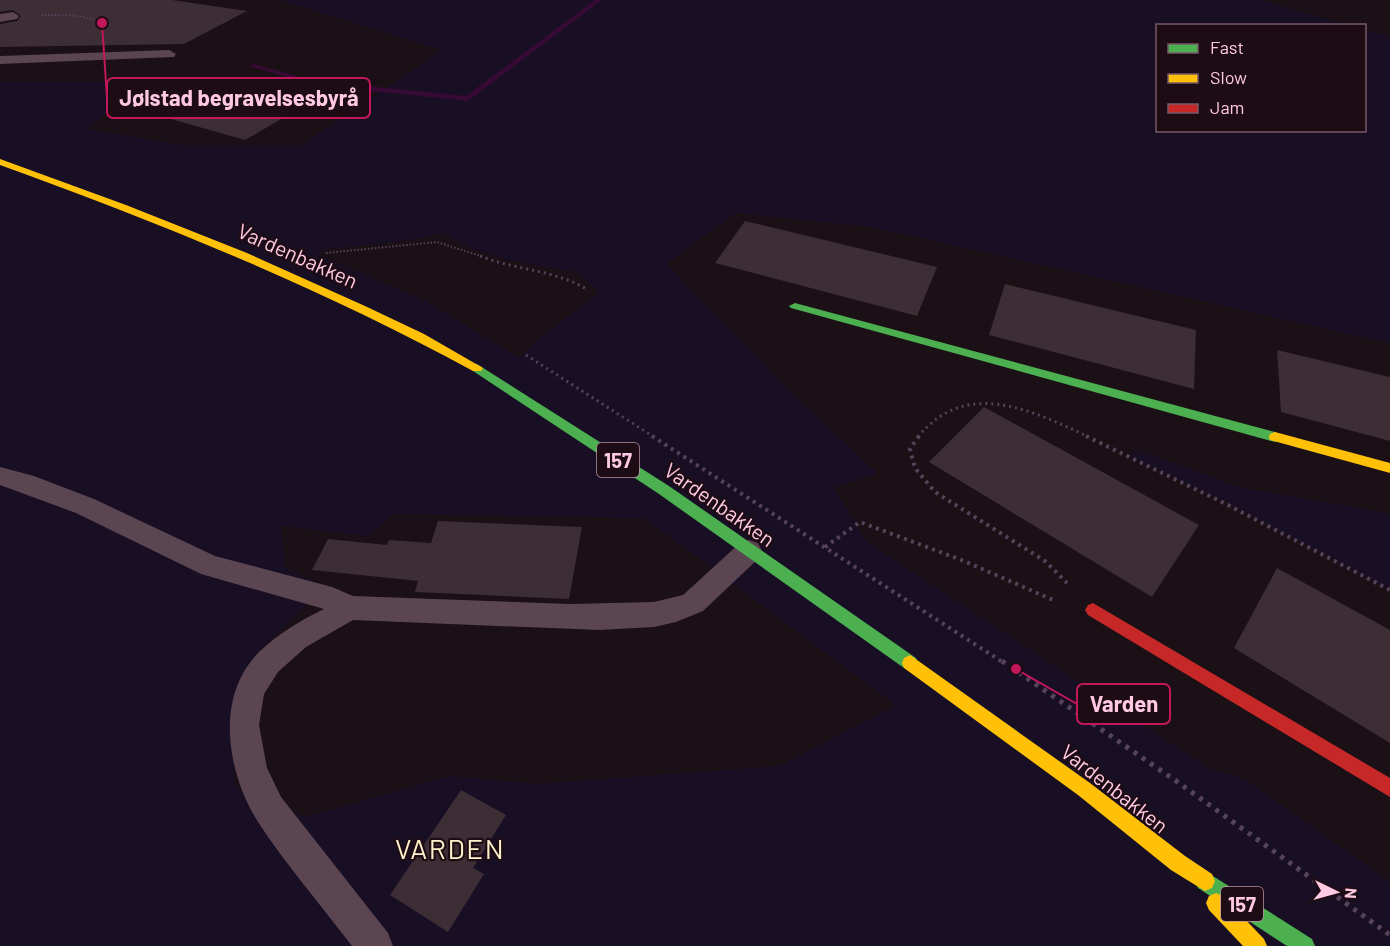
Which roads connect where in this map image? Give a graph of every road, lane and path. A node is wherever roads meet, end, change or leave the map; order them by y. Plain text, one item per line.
1 (14, 16) joint
2 (0, 18) edge
3 (94, 19) dead end
4 (169, 54) dead end
5 (0, 60) edge
6 (0, 162) edge
7 (326, 254) dead end
8 (588, 290) dead end
9 (795, 306) dead end
10 (1390, 468) edge
11 (0, 476) edge
12 (825, 547) dead end
13 (749, 551) junction
14 (1390, 590) edge
15 (350, 608) junction
16 (1093, 610) junction
17 (1390, 788) edge
18 (1178, 863) junction
19 (375, 946) edge
20 (1257, 946) edge
21 (1305, 946) edge

1 - 2 lane
1 - 3 path
4 - 5 lane
6 - 13 main road, Vardenbakken / 157
7 - 8 path
9 - 10 main road
11 - 15 lane
12 - 16 path
13 - 15 lane
13 - 18 main road, Vardenbakken / 157
14 - 16 path
15 - 19 lane
16 - 17 main road
18 - 20 main road, Vardenbakken / 157
18 - 21 main road, Vardenbakken / 157

